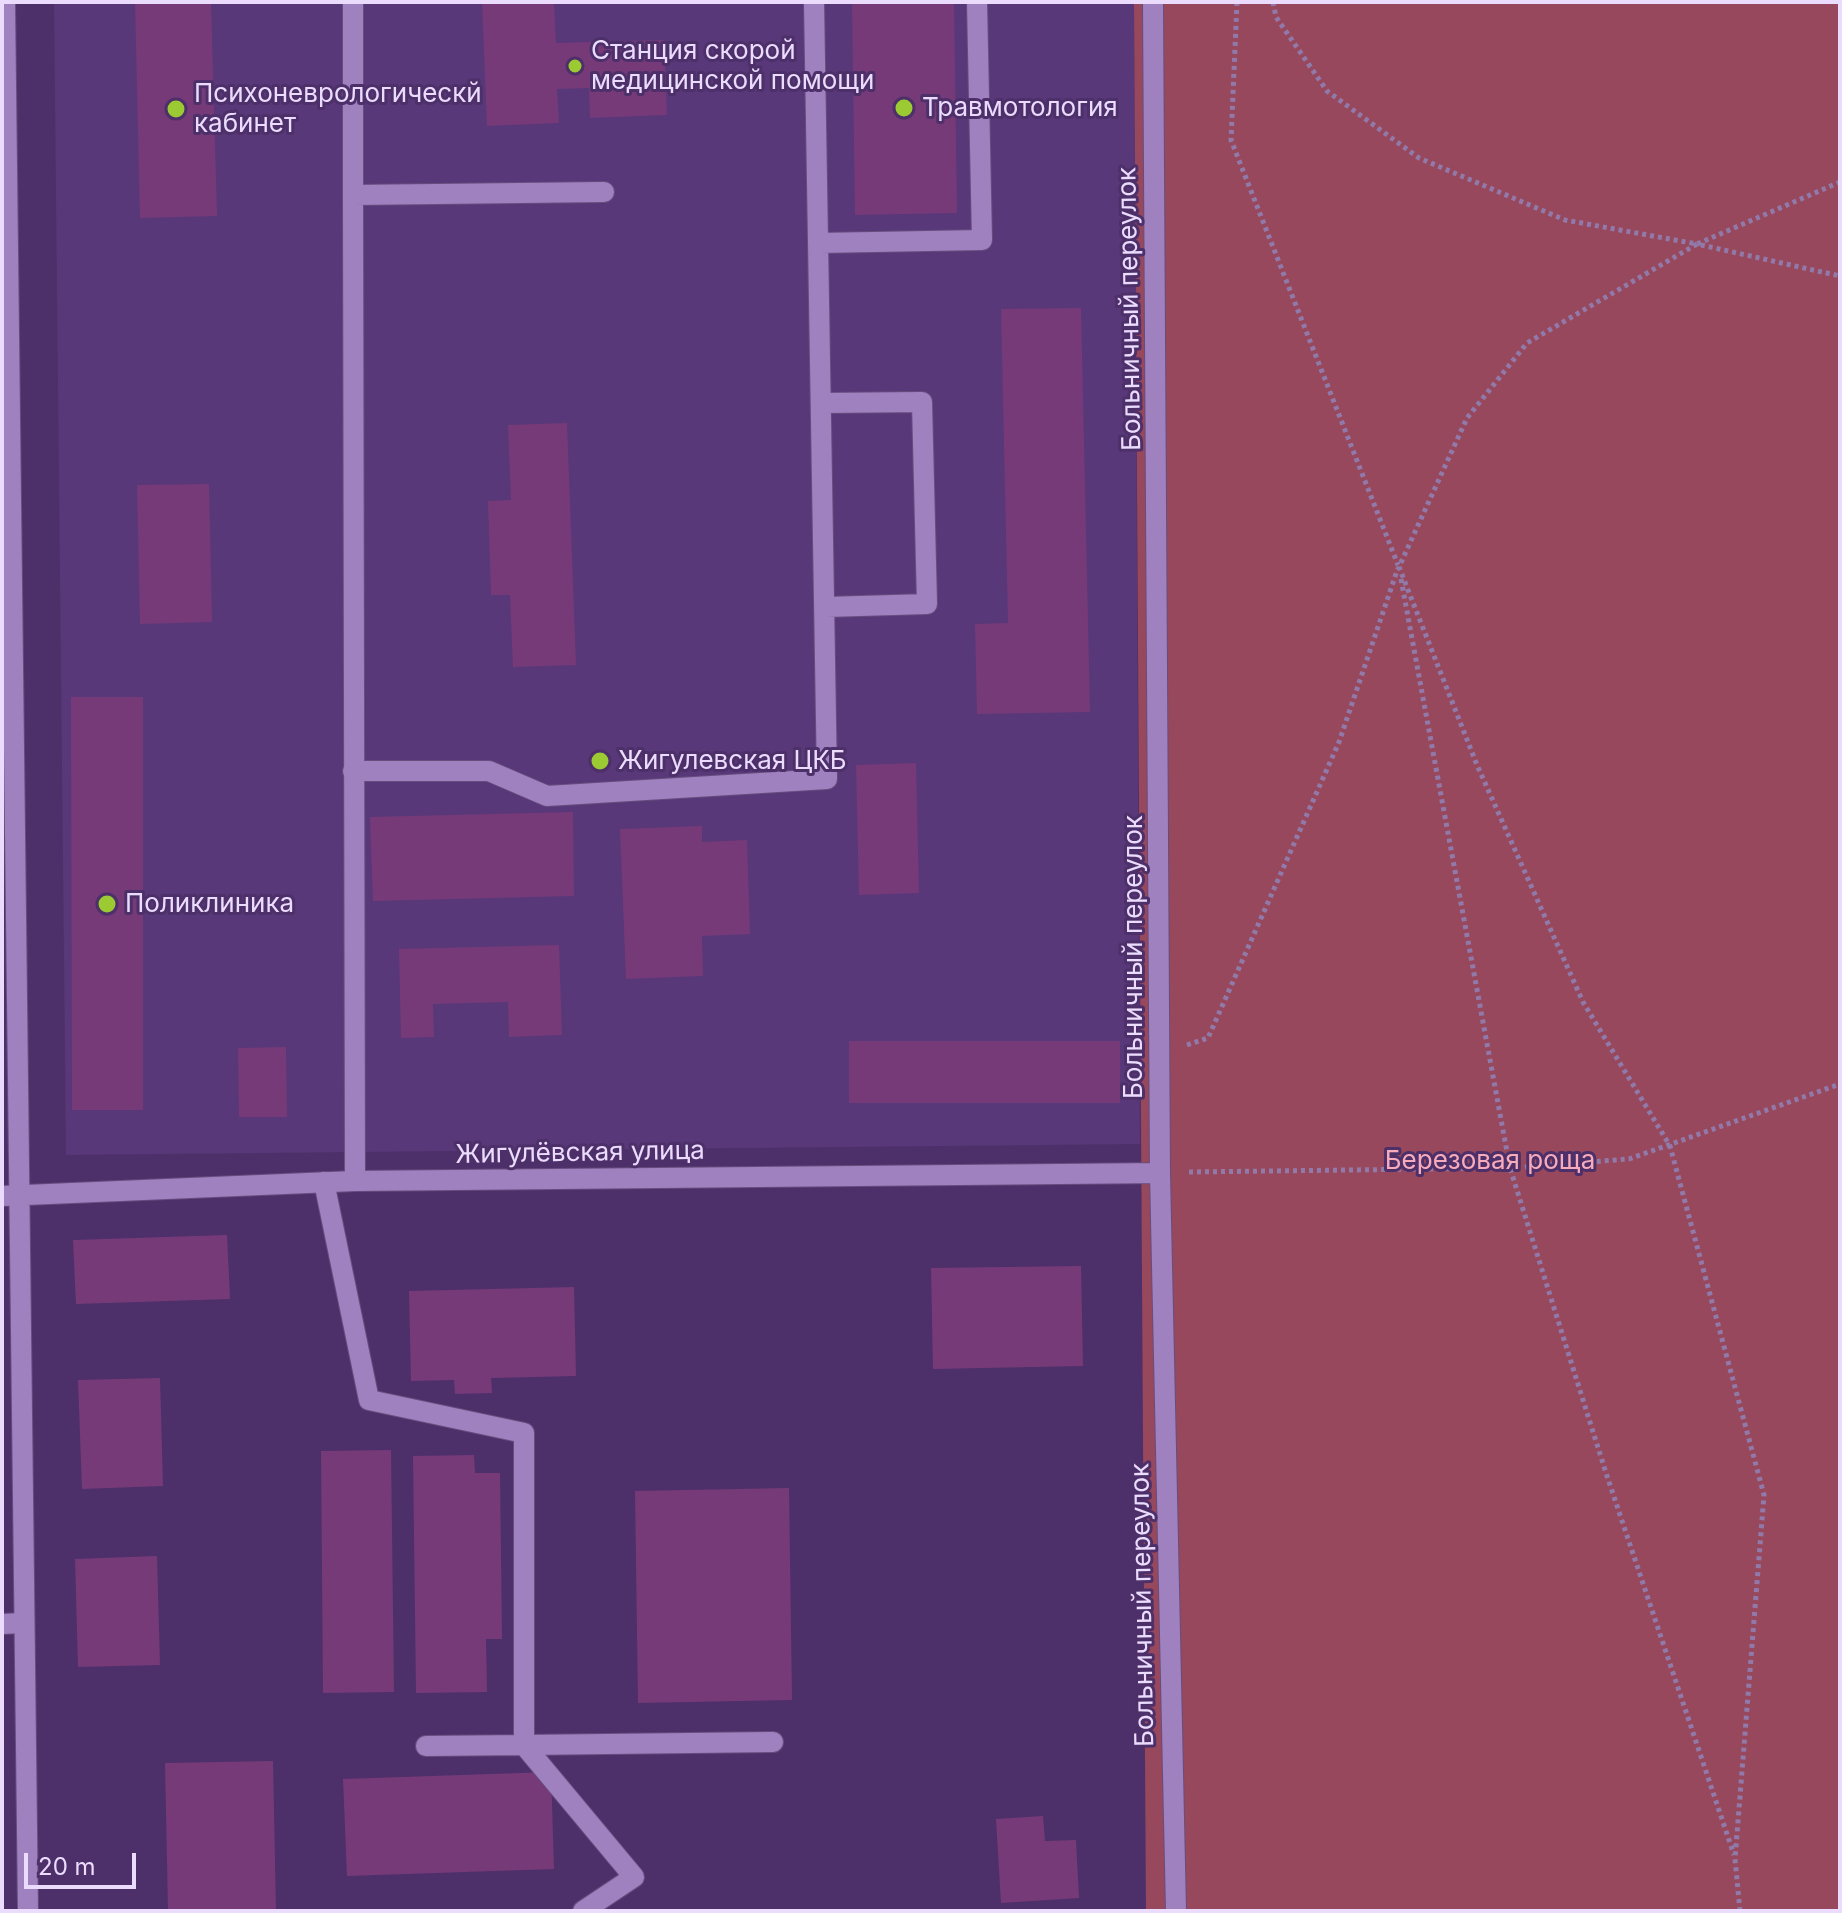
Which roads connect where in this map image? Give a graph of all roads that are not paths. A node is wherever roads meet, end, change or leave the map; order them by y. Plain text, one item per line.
1 (5, 2) edge
2 (353, 2) edge
3 (814, 2) edge
4 (977, 2) edge
5 (1153, 2) edge
6 (5, 142) edge
7 (604, 192) dead end
8 (353, 195) junction
9 (819, 243) junction
10 (823, 403) junction
11 (826, 607) junction
12 (353, 771) junction
13 (1160, 1173) junction
14 (355, 1181) junction
15 (324, 1182) junction
16 (11, 1196) edge
17 (23, 1623) junction
18 (2, 1624) edge
19 (773, 1742) dead end
20 (524, 1745) junction
21 (426, 1746) dead end
22 (28, 1911) edge
23 (583, 1911) edge
24 (1176, 1911) edge

1 - 6 street
2 - 8 street
3 - 9 street
4 - 9 street
5 - 13 street, Больничный переулок
6 - 16 street
7 - 8 street
8 - 12 street
9 - 10 street
10 - 11 street
10 - 11 street
11 - 12 street
12 - 14 street
13 - 14 street, Жигулёвская улица
13 - 24 street, Больничный переулок
14 - 15 street, Жигулёвская улица
15 - 16 street, Жигулёвская улица
15 - 20 street
16 - 17 street
17 - 18 street
17 - 22 street
19 - 20 street
20 - 21 street
20 - 23 street

